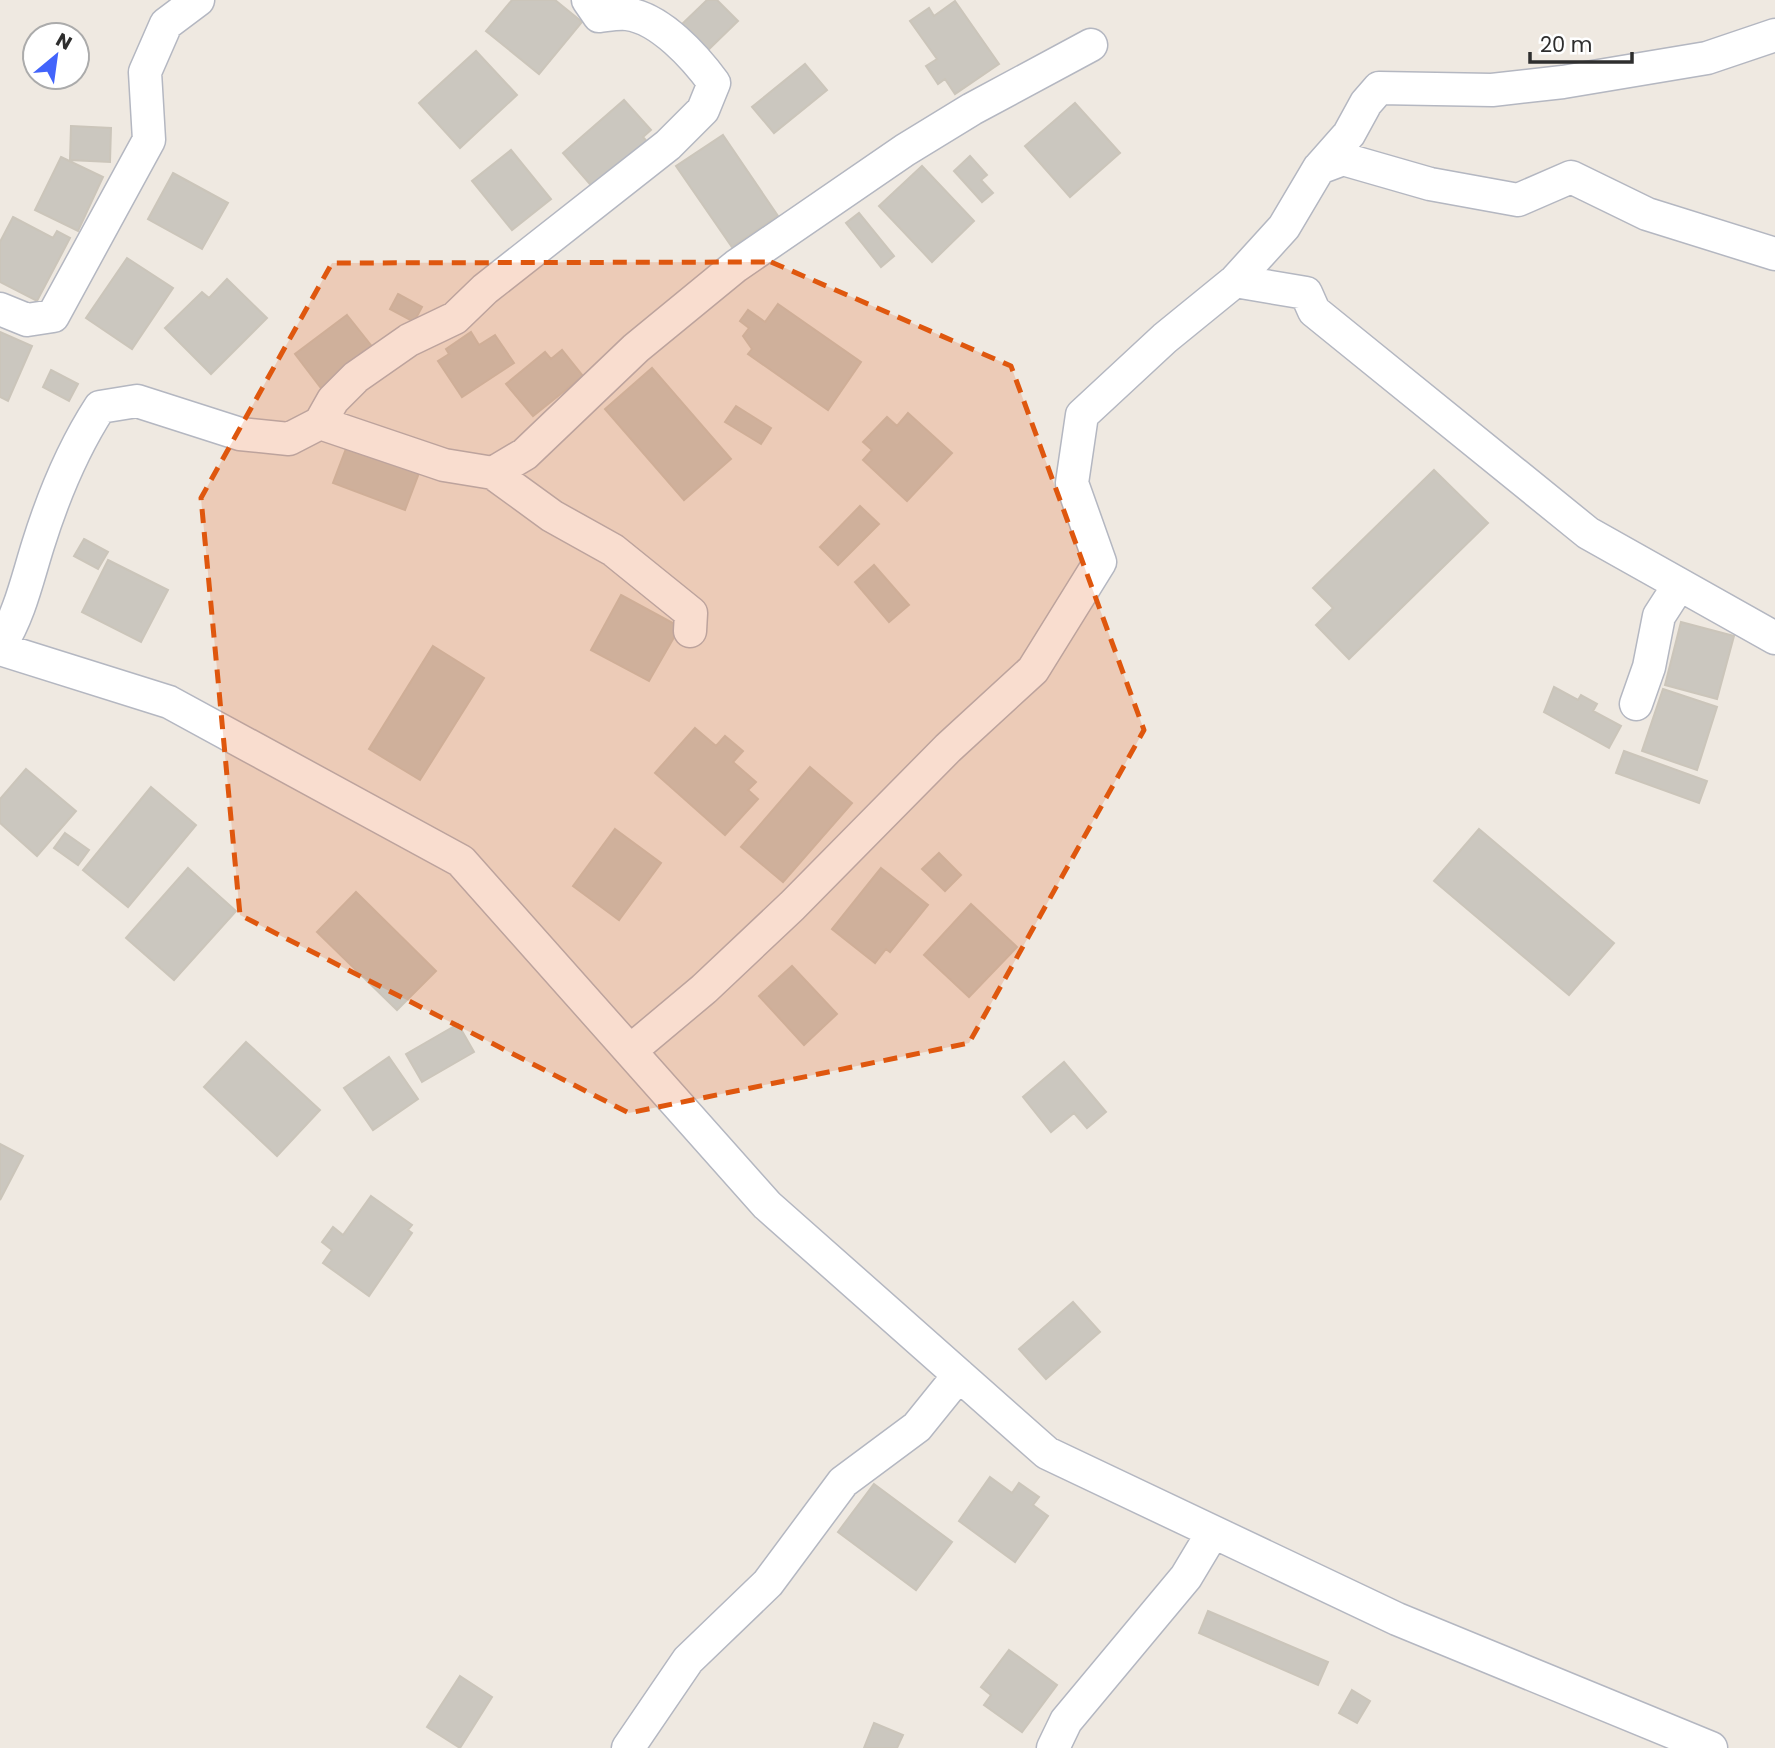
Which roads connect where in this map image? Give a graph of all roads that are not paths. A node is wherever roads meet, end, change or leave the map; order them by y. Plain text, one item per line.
1 (198, 0) edge
2 (588, 0) edge
3 (1775, 35) edge
4 (1091, 45) dead end
5 (1319, 168) junction
6 (1775, 254) edge
7 (1235, 281) junction
8 (0, 309) edge
9 (320, 423) junction
10 (493, 473) junction
11 (1679, 585) junction
12 (690, 631) dead end
13 (1775, 638) edge
14 (0, 648) edge
15 (1636, 704) dead end
16 (630, 1051) junction
17 (960, 1375) junction
18 (1213, 1532) junction
19 (628, 1748) edge
20 (1053, 1748) edge
21 (1711, 1748) edge

1 - 8 street
2 - 9 street
3 - 5 street
4 - 10 street
5 - 6 street
5 - 7 street
7 - 11 street
7 - 16 street
9 - 10 street
9 - 14 street
10 - 12 street
11 - 13 street
11 - 15 street
14 - 16 street
16 - 17 street
17 - 18 street
17 - 19 street
18 - 20 street
18 - 21 street

